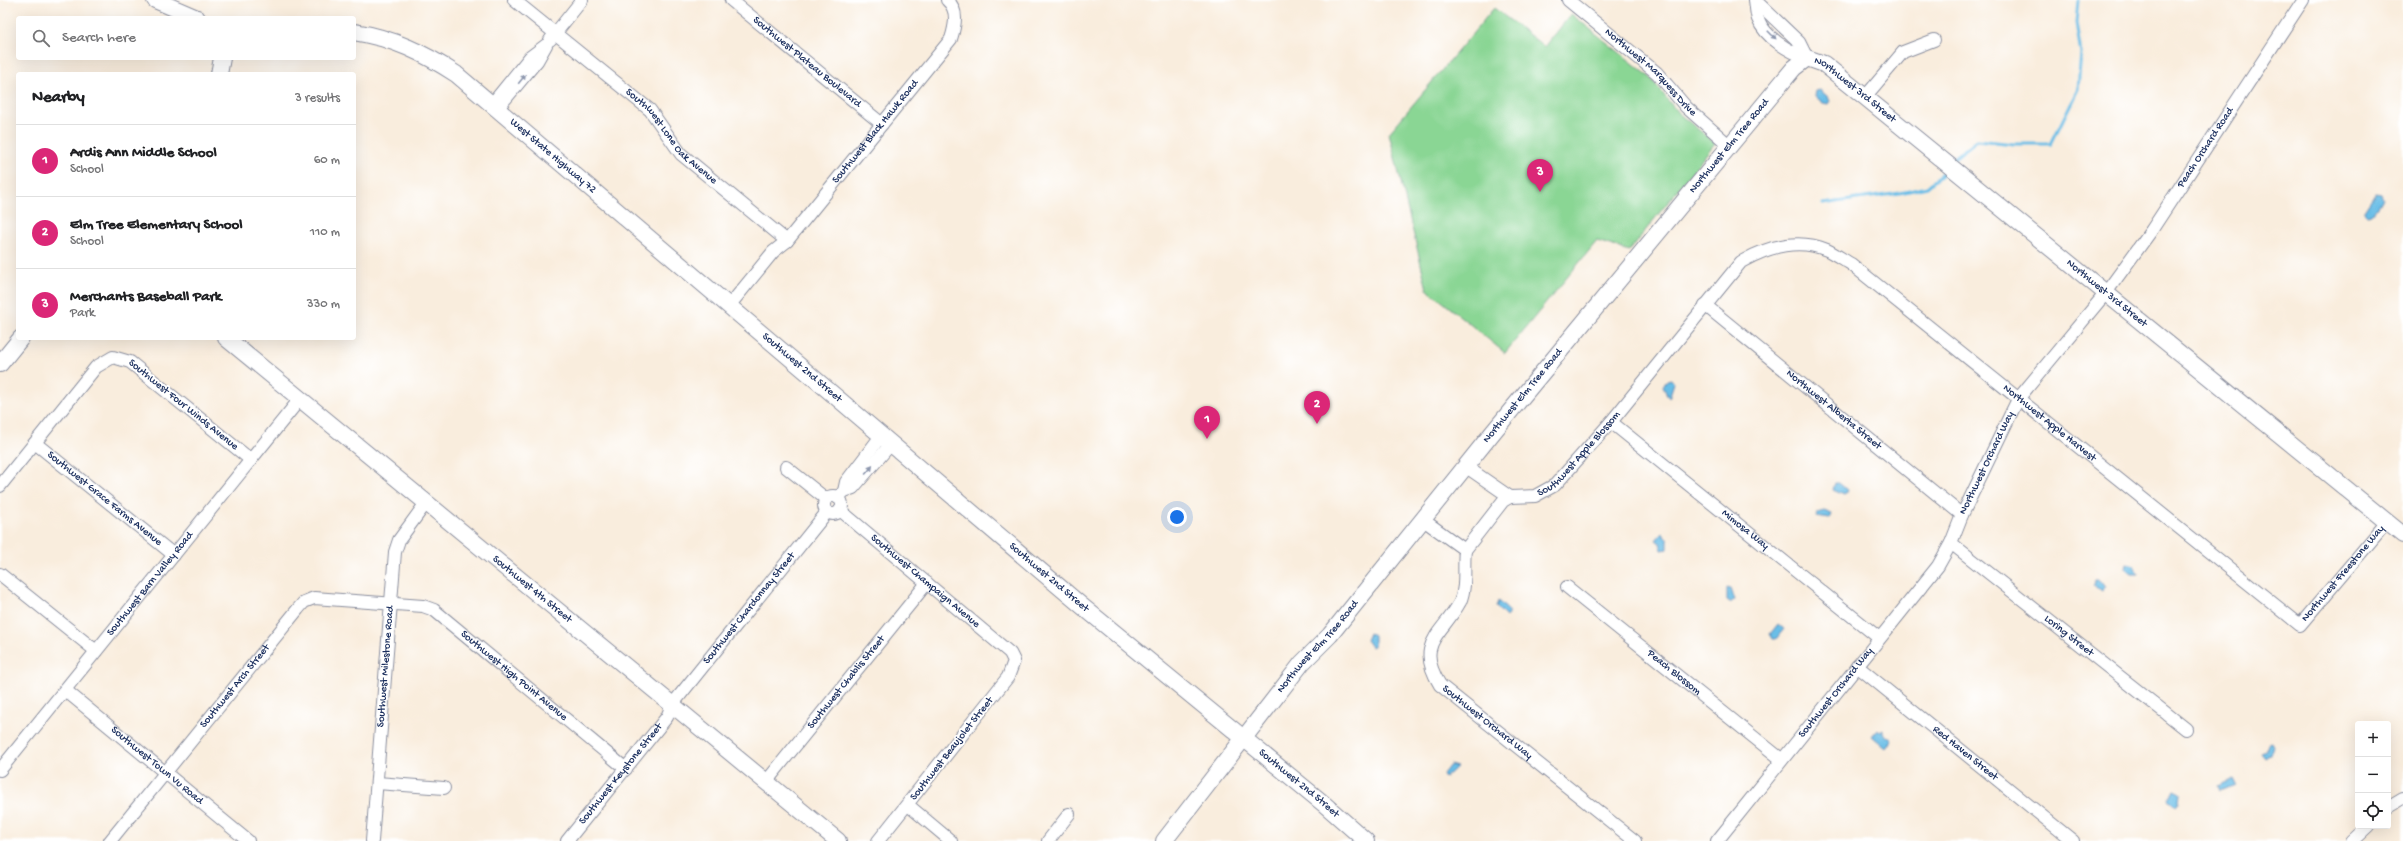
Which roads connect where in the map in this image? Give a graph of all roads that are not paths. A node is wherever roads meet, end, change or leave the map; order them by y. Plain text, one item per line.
1 (156, 0) edge
2 (514, 0) edge
3 (582, 0) edge
4 (730, 0) edge
5 (947, 0) edge
6 (1568, 0) edge
7 (2303, 0) edge
8 (1755, 1) edge
9 (193, 16) edge
10 (356, 32) edge
11 (555, 33) junction
12 (1934, 40) dead end
13 (1807, 58) junction
14 (222, 60) edge
15 (219, 72) edge
16 (1865, 97) junction
17 (495, 106) junction
18 (882, 124) junction
19 (1730, 146) junction
20 (787, 241) junction
21 (2105, 294) junction
22 (1705, 305) junction
23 (732, 309) junction
24 (19, 340) edge
25 (228, 340) edge
26 (0, 364) edge
27 (300, 399) junction
28 (2018, 399) junction
29 (1611, 422) junction
30 (886, 440) junction
31 (35, 443) junction
32 (251, 460) junction
33 (1466, 466) junction
34 (786, 467) dead end
35 (2, 481) edge
36 (1510, 497) junction
37 (826, 499) junction
38 (841, 500) junction
39 (426, 502) junction
40 (827, 512) junction
41 (1962, 515) junction
42 (1422, 519) junction
43 (2387, 522) junction
44 (2403, 535) edge
45 (1951, 543) junction
46 (1465, 550) junction
47 (174, 555) junction
48 (0, 574) edge
49 (927, 583) junction
50 (1567, 587) dead end
51 (392, 603) junction
52 (2300, 625) joint
53 (1879, 638) junction
54 (96, 651) junction
55 (1010, 653) joint
56 (1857, 666) junction
57 (65, 690) junction
58 (672, 705) junction
59 (2186, 729) dead end
60 (1244, 739) junction
61 (1781, 759) junction
62 (626, 769) junction
63 (0, 770) edge
64 (166, 773) junction
65 (766, 782) junction
66 (377, 783) junction
67 (444, 788) dead end
68 (2403, 798) edge
69 (2391, 805) edge
70 (908, 806) junction
71 (1069, 814) dead end
72 (2365, 829) edge
73 (110, 841) edge
74 (248, 841) edge
75 (372, 841) edge
76 (567, 841) edge
77 (838, 841) edge
78 (878, 841) edge
79 (951, 841) edge
80 (1048, 841) edge
81 (1164, 841) edge
82 (1366, 841) edge
83 (1634, 841) edge
84 (1717, 841) edge
85 (2073, 841) edge
86 (2352, 841) edge

1 - 9 street
2 - 11 street, Southwest Lone Oak Avenue
3 - 11 street
4 - 18 street, Southwest Plateau Boulevard
5 - 18 street, Southwest Black Hawk Road
6 - 19 street, Northwest Marquess Drive
7 - 21 street, Peach Orchard Road
8 - 13 street
10 - 17 street, West State Highway 72
11 - 17 street
11 - 20 street, Southwest Lone Oak Avenue
12 - 16 street
13 - 16 street, Northwest 3rd Street
13 - 19 street, Northwest Elm Tree Road
14 - 15 street
16 - 21 street, Northwest 3rd Street
17 - 23 street, West State Highway 72
18 - 20 street, Southwest Black Hawk Road
19 - 33 street, Northwest Elm Tree Road
20 - 23 street, Southwest Black Hawk Road
21 - 28 street, Northwest Orchard Way
21 - 43 street, Northwest 3rd Street
22 - 28 street, Northwest Apple Harvest
22 - 29 street, Southwest Apple Blossom
22 - 41 street, Northwest Alberta Street
23 - 30 street, Southwest 2nd Street
24 - 26 street
25 - 27 street, Southwest 4th Street
27 - 32 street, Southwest Barn Valley Road
27 - 39 street, Southwest 4th Street
28 - 41 street, Northwest Orchard Way
28 - 52 street, Northwest Apple Harvest
29 - 36 street, Southwest Apple Blossom
29 - 53 street, Mimosa Way
30 - 38 street
30 - 60 street, Southwest 2nd Street
31 - 32 street, Southwest Four Winds Avenue
31 - 35 street
31 - 47 street, Southwest Grace Farms Avenue
32 - 47 street, Southwest Barn Valley Road
33 - 36 street
33 - 42 street, Northwest Elm Tree Road
34 - 37 street
36 - 46 street
37 - 38 street
37 - 40 street
38 - 40 street
38 - 49 street, Southwest Champaign Avenue
39 - 51 street, Southwest Milestone Road
39 - 58 street, Southwest 4th Street
40 - 58 street, Southwest Chardonnay Street
41 - 45 street, Northwest Orchard Way
42 - 46 street
42 - 60 street, Northwest Elm Tree Road
43 - 44 street, Northwest 3rd Street
43 - 52 street, Northwest Freestone Way
45 - 53 street, Southwest Orchard Way
45 - 59 street, Loring Street
46 - 83 street, Southwest Orchard Way
47 - 54 street, Southwest Barn Valley Road
48 - 54 street
49 - 55 street, Southwest Champaign Avenue
49 - 65 street, Southwest Chablis Street
50 - 61 street, Peach Blossom
51 - 62 street, Southwest High Point Avenue
51 - 64 street, Southwest Arch Street
51 - 66 street, Southwest Milestone Road
53 - 56 street, Southwest Orchard Way
54 - 57 street, Southwest Barn Valley Road
55 - 70 street, Southwest Beaujolet Street
56 - 61 street, Southwest Orchard Way
56 - 85 street, Red Haven Street
57 - 63 street, Southwest Barn Valley Road
57 - 64 street, Southwest Town Vu Road
58 - 62 street, Southwest Keystone Street
58 - 65 street, Southwest 4th Street
60 - 81 street, Northwest Elm Tree Road
60 - 82 street, Southwest 2nd Street
61 - 84 street, Southwest Orchard Way
62 - 76 street, Southwest Keystone Street
64 - 73 street, Southwest Arch Street
64 - 74 street, Southwest Town Vu Road
65 - 77 street, Southwest 4th Street
66 - 67 street
66 - 75 street, Southwest Milestone Road
68 - 69 street
70 - 78 street, Southwest Beaujolet Street
70 - 79 street
71 - 80 street
72 - 86 street

